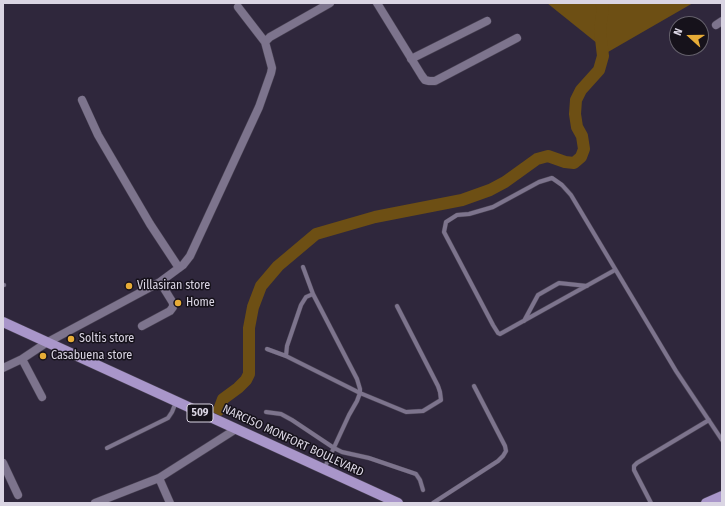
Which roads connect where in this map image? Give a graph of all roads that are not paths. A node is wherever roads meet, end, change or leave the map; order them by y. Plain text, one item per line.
1 (330, 3) edge
2 (377, 3) edge
3 (238, 7) dead end
4 (487, 21) dead end
5 (517, 38) dead end
6 (265, 42) junction
7 (411, 59) junction
8 (82, 100) dead end
9 (179, 268) junction
10 (303, 268) dead end
11 (615, 270) junction
12 (160, 282) junction
13 (587, 286) junction
14 (313, 294) junction
15 (397, 306) dead end
16 (3, 322) edge
17 (523, 322) junction
18 (142, 326) dead end
19 (46, 343) junction
20 (267, 349) dead end
21 (286, 356) junction
22 (22, 359) junction
23 (3, 368) edge
24 (474, 386) dead end
25 (360, 393) junction
26 (42, 397) dead end
27 (176, 402) junction
28 (266, 412) dead end
29 (709, 420) junction
30 (236, 429) junction
31 (722, 440) edge
32 (107, 448) dead end
33 (334, 448) junction
34 (3, 463) edge
35 (324, 469) junction
36 (159, 478) junction
37 (423, 490) dead end
38 (18, 495) dead end
39 (722, 496) edge
40 (95, 503) edge
41 (170, 503) edge
42 (398, 503) edge
43 (433, 503) edge
44 (651, 503) edge
45 (706, 503) edge

1 - 6 street
2 - 7 street
3 - 6 street
4 - 7 street
5 - 7 street
6 - 9 street
8 - 9 street
9 - 12 street
10 - 14 lane
11 - 13 lane
11 - 17 lane
11 - 29 lane
12 - 18 street
12 - 19 street
13 - 17 lane
13 - 17 lane
14 - 21 lane
14 - 25 lane
15 - 25 lane
16 - 19 main road, NARCISO MONFORT BOULEVARD / 509
19 - 22 street
19 - 27 main road, NARCISO MONFORT BOULEVARD / 509
20 - 21 lane
21 - 25 lane
22 - 23 street
22 - 26 street
24 - 43 lane
25 - 33 lane
27 - 30 main road, NARCISO MONFORT BOULEVARD / 509
27 - 32 lane
28 - 33 lane
29 - 31 lane
29 - 44 lane
30 - 35 main road, NARCISO MONFORT BOULEVARD / 509
30 - 36 street
33 - 35 lane
33 - 37 lane
34 - 38 street
35 - 42 main road, NARCISO MONFORT BOULEVARD / 509
36 - 40 street
36 - 41 street
39 - 45 main road

